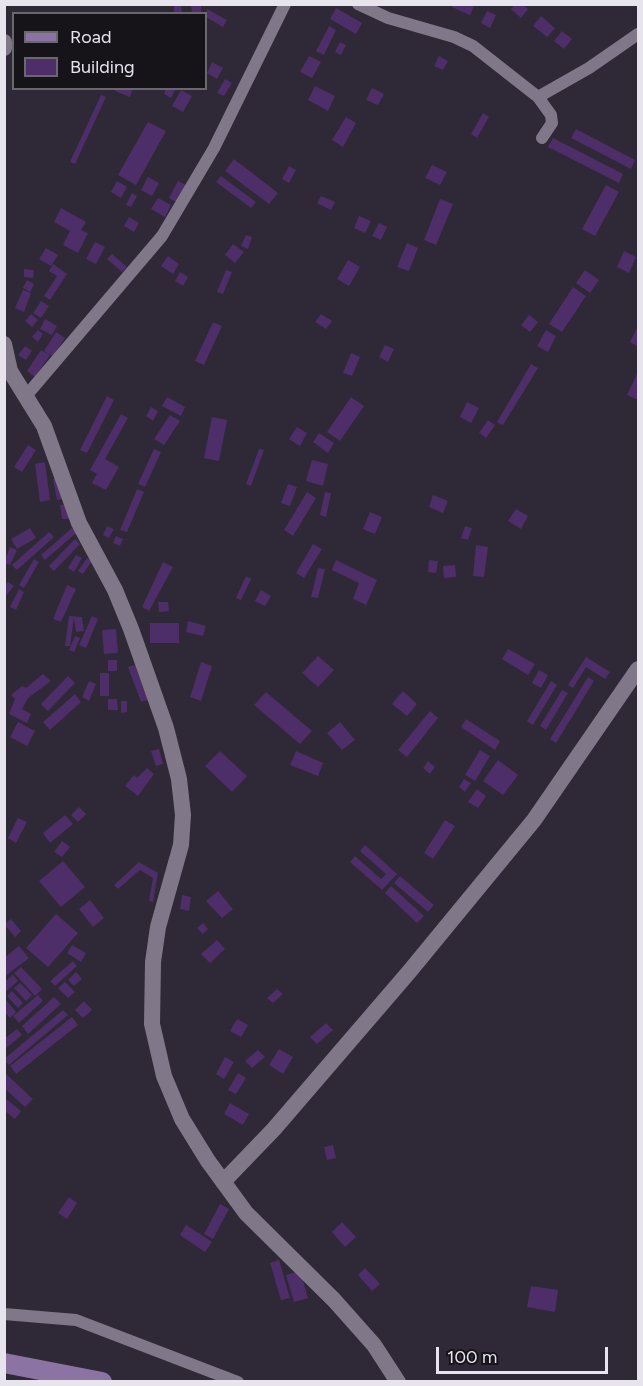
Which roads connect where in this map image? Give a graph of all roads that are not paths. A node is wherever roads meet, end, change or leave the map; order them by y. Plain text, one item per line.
1 (285, 4) edge
2 (358, 4) edge
3 (639, 34) edge
4 (4, 42) edge
5 (4, 48) edge
6 (538, 97) junction
7 (542, 138) dead end
8 (4, 344) edge
9 (26, 396) junction
10 (639, 669) edge
11 (223, 1182) junction
12 (4, 1314) edge
13 (4, 1363) edge
14 (102, 1382) edge
15 (237, 1382) edge
16 (398, 1382) edge

1 - 9 street
2 - 6 street
3 - 6 street
4 - 5 street
6 - 7 street
8 - 9 street
9 - 11 street
10 - 11 street
11 - 16 street
12 - 15 street
13 - 14 main road

